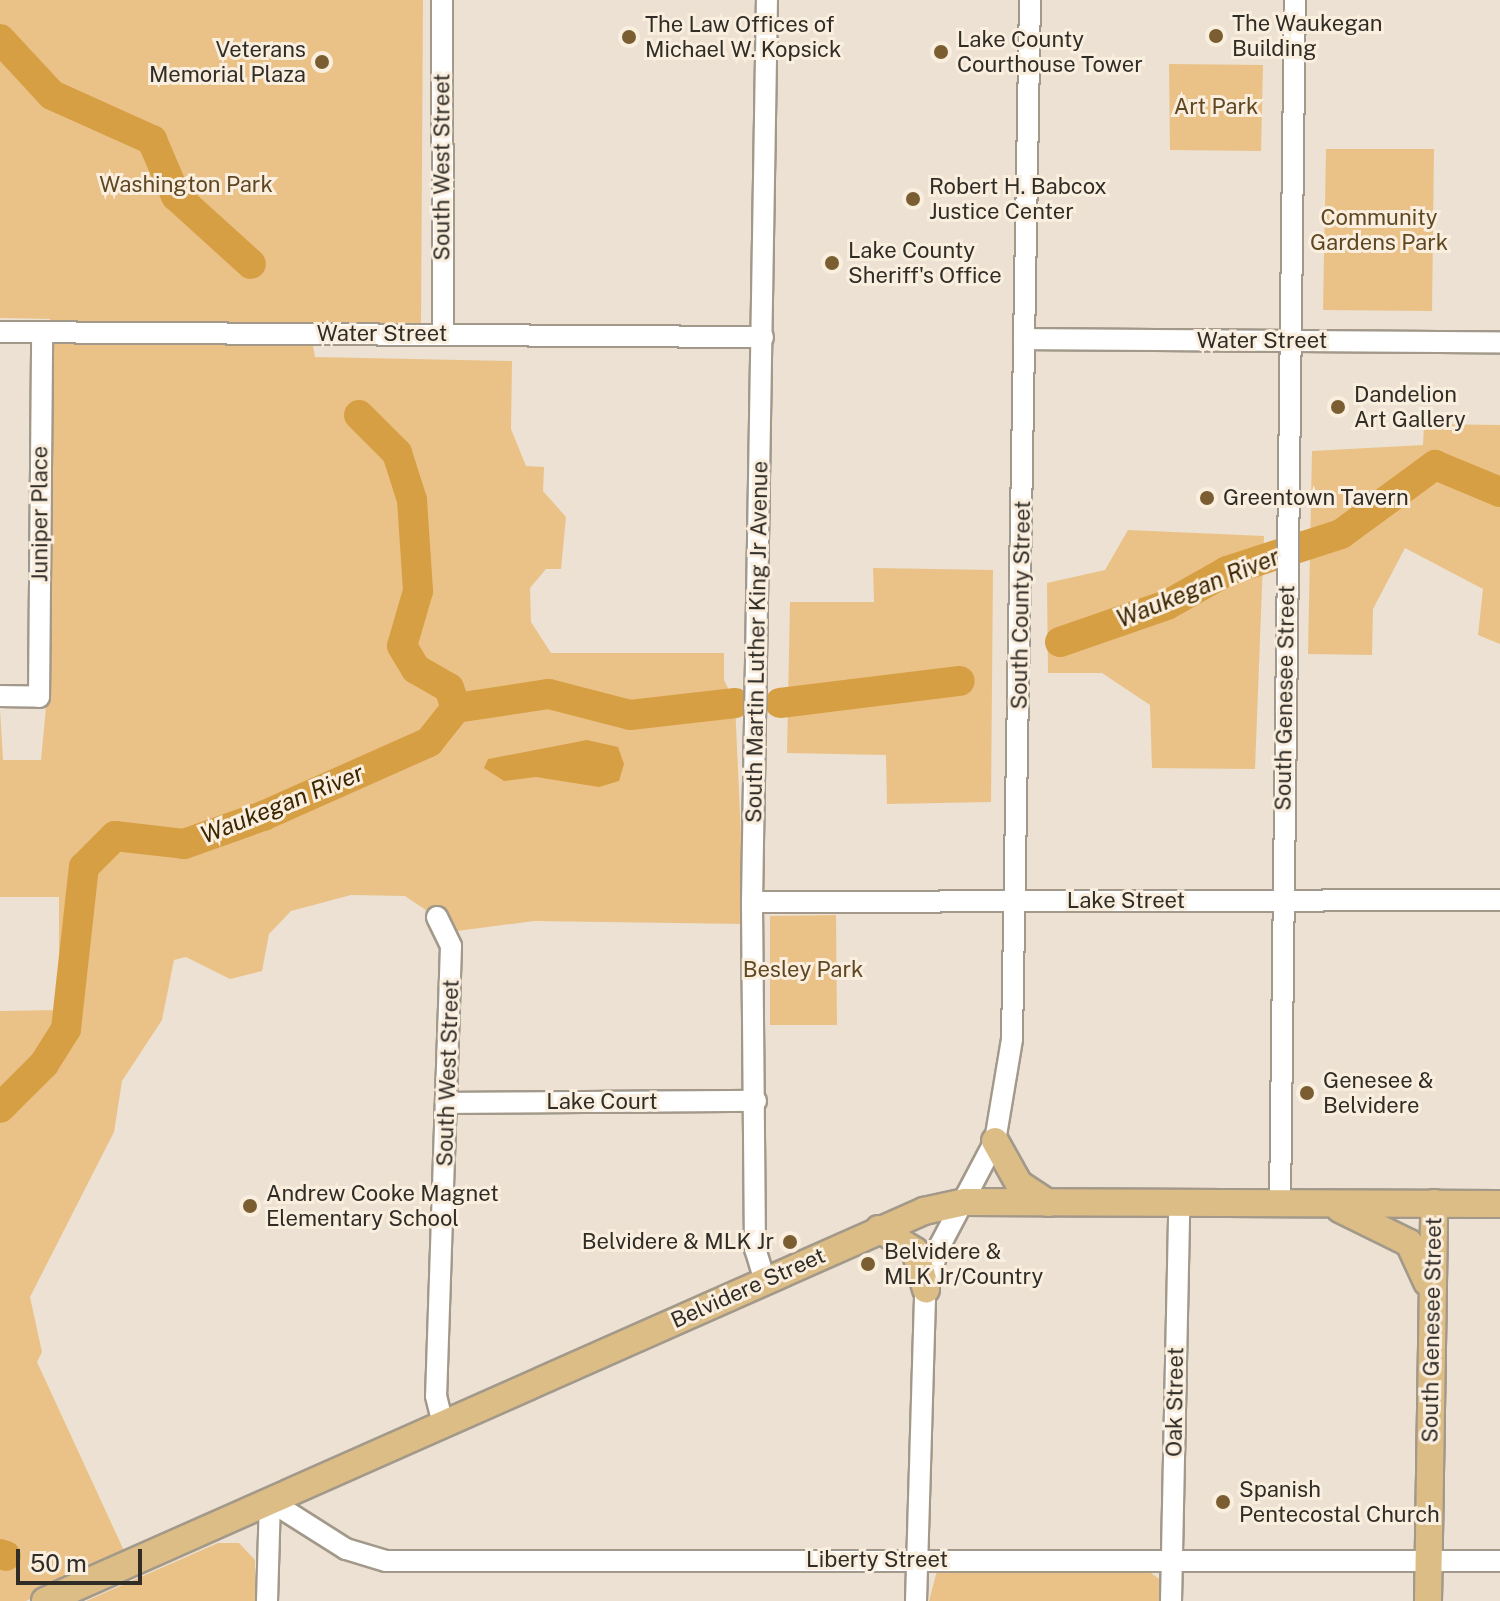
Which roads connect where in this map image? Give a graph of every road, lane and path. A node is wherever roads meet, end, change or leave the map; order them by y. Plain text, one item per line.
1 (442, 0) edge
2 (767, 0) edge
3 (1030, 0) edge
4 (1295, 0) edge
5 (0, 332) edge
6 (42, 332) junction
7 (443, 335) junction
8 (763, 337) junction
9 (1024, 339) junction
10 (1289, 341) junction
11 (1500, 342) edge
12 (0, 696) edge
13 (1283, 900) junction
14 (1500, 900) edge
15 (1017, 901) junction
16 (752, 902) junction
17 (437, 917) dead end
18 (756, 1101) junction
19 (448, 1103) junction
20 (995, 1141) junction
21 (965, 1202) junction
22 (1048, 1203) junction
23 (1434, 1203) junction
24 (1179, 1204) junction
25 (1280, 1204) junction
26 (1320, 1204) junction
27 (1500, 1204) edge
28 (879, 1229) junction
29 (765, 1281) junction
30 (926, 1289) junction
31 (1433, 1309) junction
32 (443, 1425) junction
33 (270, 1501) junction
34 (917, 1560) junction
35 (1172, 1561) junction
36 (1429, 1561) junction
37 (1500, 1561) edge
38 (45, 1601) edge
39 (267, 1601) edge
40 (916, 1601) edge
41 (1171, 1601) edge
42 (1428, 1601) edge

1 - 7 street, South West Street
2 - 8 street, South Martin Luther King Jr Avenue
3 - 9 street, South County Street
4 - 10 street, South Genesee Street
5 - 6 street, Water Street
6 - 7 street, Water Street
6 - 12 street, Juniper Place
7 - 8 street, Water Street
8 - 16 street, South Martin Luther King Jr Avenue
9 - 10 street, Water Street
9 - 15 street, South County Street
10 - 11 street, Water Street
10 - 13 street, South Genesee Street
13 - 14 street, Lake Street
13 - 15 street, Lake Street
13 - 25 street, South Genesee Street
15 - 16 street, Lake Street
15 - 20 street, South County Street
16 - 18 street, South Martin Luther King Jr Avenue
17 - 19 street, South West Street
18 - 19 street, Lake Court
18 - 29 street, South Martin Luther King Jr Avenue
19 - 32 street, South West Street
20 - 21 street, South County Street
20 - 22 main road
21 - 22 main road, Belvidere Street
21 - 28 main road, Belvidere Street
21 - 30 street, South County Street
22 - 24 main road, Belvidere Street
23 - 26 main road, Belvidere Street
23 - 27 main road, Belvidere Street
23 - 31 main road, South Genesee Street
24 - 25 main road, Belvidere Street
24 - 35 street, Oak Street
25 - 26 main road, Belvidere Street
26 - 31 main road
28 - 29 main road, Belvidere Street
28 - 30 main road
29 - 32 main road, Belvidere Street
30 - 34 street, South County Street
31 - 36 main road, South Genesee Street
32 - 33 main road, Belvidere Street
33 - 34 street, Liberty Street
33 - 38 main road, Belvidere Street
33 - 39 street
34 - 35 street, Liberty Street
34 - 40 street, South County Street
35 - 36 street, Liberty Street
35 - 41 street, Oak Street
36 - 37 street, Liberty Street
36 - 42 main road, South Genesee Street

